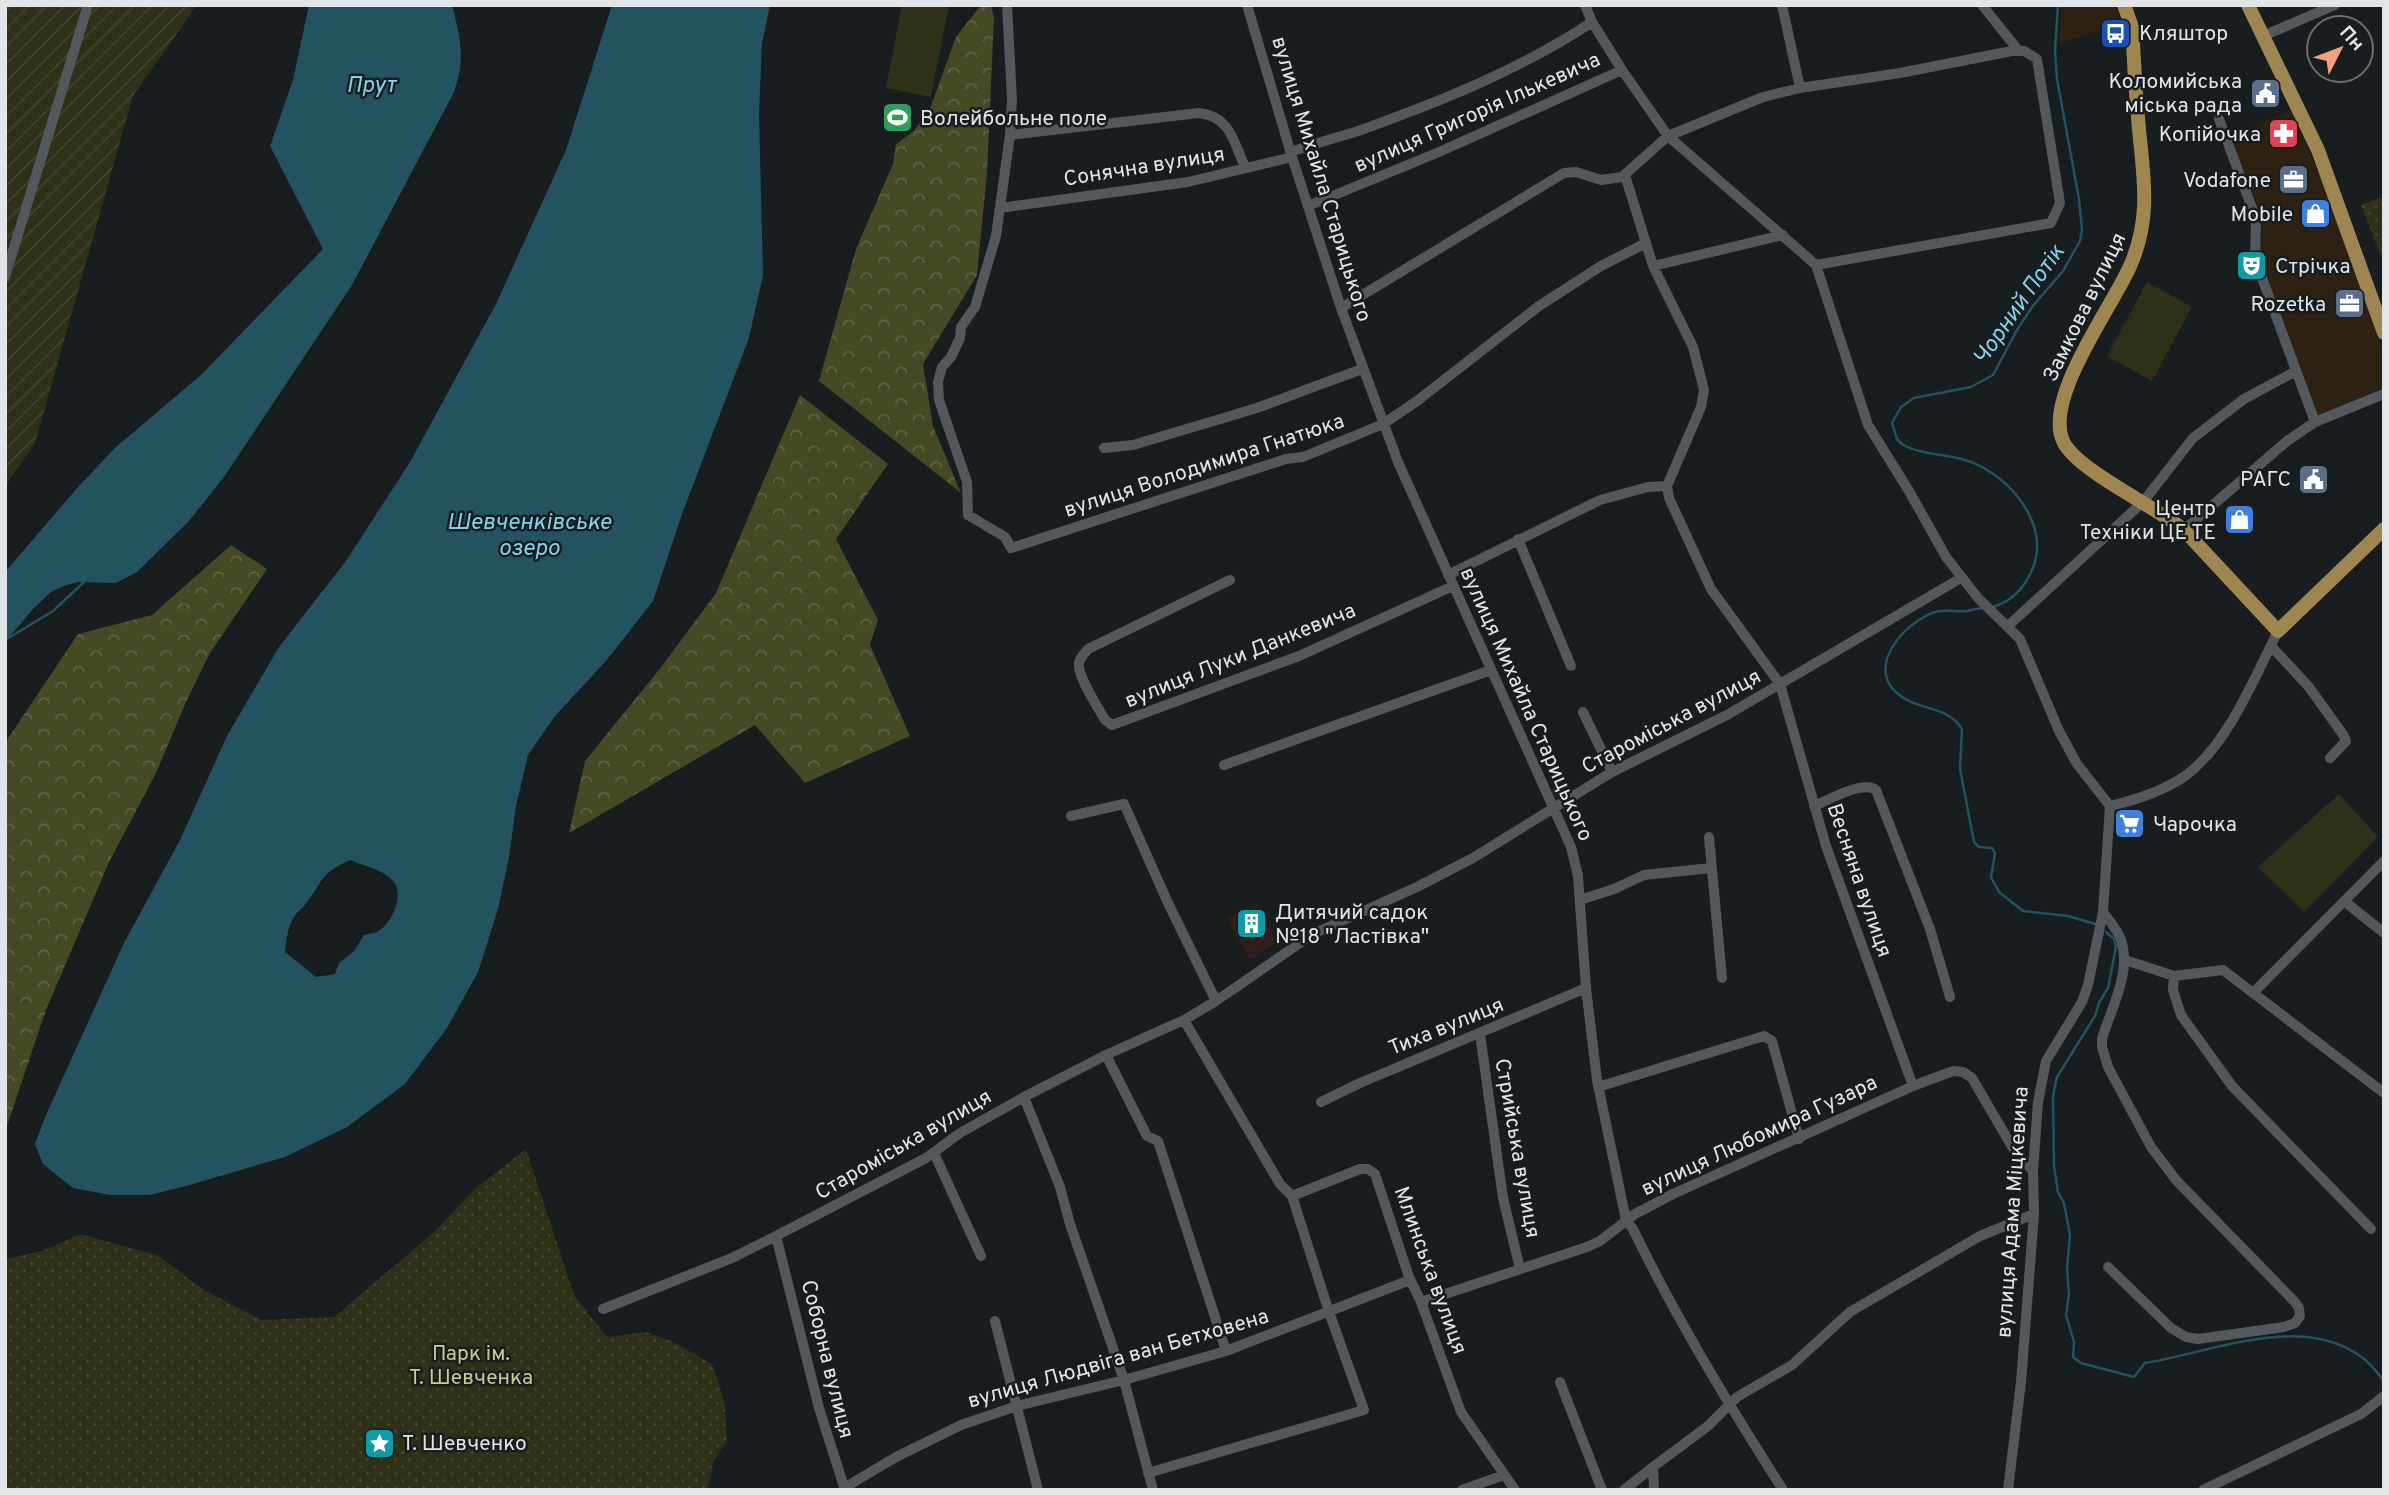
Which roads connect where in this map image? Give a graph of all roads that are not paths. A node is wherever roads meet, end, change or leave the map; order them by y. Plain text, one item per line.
1 (88, 5) edge
2 (1007, 5) edge
3 (1247, 5) edge
4 (1585, 5) edge
5 (1782, 5) edge
6 (1982, 5) edge
7 (2124, 5) edge
8 (2248, 5) edge
9 (2335, 5) edge
10 (1592, 22) junction
11 (2263, 36) junction
12 (2018, 50) junction
13 (1622, 70) junction
14 (1800, 88) junction
15 (2219, 119) dead end
16 (1010, 135) junction
17 (1668, 136) junction
18 (1291, 154) junction
19 (1245, 167) junction
20 (1625, 175) junction
21 (1308, 206) junction
22 (1000, 208) junction
23 (1783, 234) junction
24 (1646, 243) junction
25 (1816, 265) junction
26 (1653, 266) junction
27 (5, 277) edge
28 (1341, 308) junction
29 (2384, 333) edge
30 (1362, 369) junction
31 (2296, 371) junction
32 (2384, 394) edge
33 (2315, 422) junction
34 (1383, 424) junction
35 (1104, 448) dead end
36 (1667, 486) junction
37 (2143, 502) junction
38 (2384, 529) edge
39 (2184, 530) junction
40 (1518, 539) junction
41 (1448, 575) junction
42 (1961, 578) junction
43 (1230, 580) dead end
44 (1453, 586) junction
45 (2008, 626) junction
46 (2278, 631) junction
47 (2271, 646) junction
48 (1571, 666) dead end
49 (1491, 670) junction
50 (1780, 684) junction
51 (1583, 712) dead end
52 (2330, 758) dead end
53 (1224, 765) dead end
54 (1612, 772) junction
55 (1814, 806) junction
56 (2110, 806) junction
57 (1553, 808) junction
58 (1071, 816) dead end
59 (1709, 837) dead end
60 (2384, 861) edge
61 (1711, 867) junction
62 (1580, 900) junction
63 (2344, 901) junction
64 (2104, 912) junction
65 (2384, 933) edge
66 (2125, 960) junction
67 (2174, 976) junction
68 (1722, 978) dead end
69 (1586, 988) junction
70 (2254, 992) junction
71 (1950, 997) dead end
72 (1216, 1001) junction
73 (1184, 1020) junction
74 (1480, 1034) junction
75 (1106, 1055) junction
76 (1913, 1086) junction
77 (1598, 1087) junction
78 (2384, 1093) edge
79 (1024, 1097) junction
80 (1321, 1102) dead end
81 (1799, 1139) junction
82 (934, 1153) junction
83 (2033, 1171) junction
84 (1292, 1196) junction
85 (2034, 1214) junction
86 (1626, 1220) junction
87 (2371, 1229) dead end
88 (776, 1236) junction
89 (981, 1256) dead end
90 (2108, 1267) dead end
91 (1520, 1269) junction
92 (1410, 1280) junction
93 (1421, 1302) junction
94 (603, 1308) dead end
95 (1329, 1312) junction
96 (995, 1321) dead end
97 (1226, 1351) junction
98 (1124, 1380) junction
99 (1560, 1382) dead end
100 (2384, 1396) edge
101 (1017, 1406) junction
102 (1729, 1406) junction
103 (1653, 1467) junction
104 (1148, 1473) junction
105 (1504, 1475) junction
106 (844, 1489) edge
107 (1038, 1490) edge
108 (1153, 1490) edge
109 (1462, 1490) edge
110 (1515, 1490) edge
111 (1602, 1490) edge
112 (1624, 1490) edge
113 (1654, 1490) edge
114 (1783, 1490) edge
115 (2008, 1490) edge
116 (2203, 1490) edge

1 - 27 street
2 - 16 street
3 - 18 street, вулиця Михайла Старицького
4 - 10 street
5 - 14 street
6 - 12 street
7 - 37 main road, Замкова вулиця
8 - 11 main road
9 - 11 street
10 - 13 street
10 - 18 street, Сонячна вулиця
11 - 29 main road
12 - 14 street
12 - 25 street
13 - 17 street
13 - 21 street, вулиця Григорія Ількевича
14 - 17 street
15 - 31 street
16 - 19 street
16 - 22 street
17 - 20 street
17 - 23 street
18 - 19 street, Сонячна вулиця
18 - 21 street, вулиця Михайла Старицького
19 - 22 street, Сонячна вулиця
20 - 24 street
20 - 28 street
21 - 28 street, вулиця Михайла Старицького
22 - 34 street, вулиця Володимира Гнатюка
23 - 25 street
23 - 26 street
24 - 26 street
24 - 34 street, вулиця Володимира Гнатюка
25 - 42 street
26 - 36 street
28 - 30 street, вулиця Михайла Старицького
30 - 34 street, вулиця Михайла Старицького
30 - 35 street
31 - 33 street
31 - 37 street
32 - 33 street
33 - 39 street
34 - 41 street, вулиця Михайла Старицького
36 - 40 street
36 - 50 street
37 - 39 main road, Замкова вулиця
37 - 45 street
38 - 46 main road
39 - 46 main road, Замкова вулиця
40 - 41 street
40 - 48 street
41 - 44 street, вулиця Михайла Старицького
42 - 45 street
42 - 50 street, Староміська вулиця
43 - 44 street, вулиця Луки Данкевича
44 - 49 street, вулиця Михайла Старицького
45 - 56 street
46 - 47 street
47 - 52 street
47 - 56 street
49 - 53 street
49 - 57 street, вулиця Михайла Старицького
50 - 54 street, Староміська вулиця
50 - 55 street, Весняна вулиця
51 - 54 street
54 - 57 street, Староміська вулиця
55 - 71 street
55 - 76 street, Весняна вулиця
56 - 64 street, вулиця Адама Міцкевича
57 - 62 street, вулиця Михайла Старицького
57 - 72 street, Староміська вулиця
58 - 72 street
59 - 61 street
60 - 63 street
61 - 62 street
61 - 68 street
62 - 69 street, вулиця Михайла Старицького
63 - 65 street
63 - 70 street
64 - 66 street
64 - 83 street, вулиця Адама Міцкевича
66 - 67 street
66 - 90 street
67 - 70 street
67 - 87 street
69 - 74 street, Тиха вулиця
69 - 77 street, вулиця Михайла Старицького
70 - 78 street
72 - 73 street, Староміська вулиця
73 - 75 street, Староміська вулиця
73 - 84 street
74 - 80 street, Тиха вулиця
74 - 91 street, Стрийська вулиця
75 - 79 street, Староміська вулиця
75 - 97 street
76 - 81 street, вулиця Любомира Гузара
76 - 83 street, вулиця Любомира Гузара
77 - 81 street
77 - 86 street, вулиця Михайла Старицького
79 - 82 street, Староміська вулиця
79 - 98 street
81 - 86 street, вулиця Любомира Гузара
82 - 88 street, Староміська вулиця
82 - 89 street
83 - 85 street, вулиця Адама Міцкевича
84 - 92 street, Млинська вулиця
84 - 95 street
85 - 102 street
85 - 115 street, вулиця Адама Міцкевича
86 - 91 street, вулиця Любомира Гузара
86 - 102 street, вулиця Михайла Старицького
88 - 94 street, Староміська вулиця
88 - 106 street, Соборна вулиця
91 - 93 street, вулиця Любомира Гузара
92 - 93 street, Млинська вулиця
92 - 95 street, вулиця Людвіга ван Бетховена
93 - 105 street, Млинська вулиця
95 - 97 street, вулиця Людвіга ван Бетховена
95 - 104 street
96 - 101 street
97 - 98 street, вулиця Людвіга ван Бетховена
98 - 101 street, вулиця Людвіга ван Бетховена
98 - 104 street
99 - 111 street
100 - 116 street
101 - 106 street, вулиця Людвіга ван Бетховена
101 - 107 street
102 - 103 street
102 - 114 street, вулиця Михайла Старицького
103 - 112 street
103 - 113 street
104 - 108 street
105 - 109 street
105 - 110 street, Млинська вулиця

